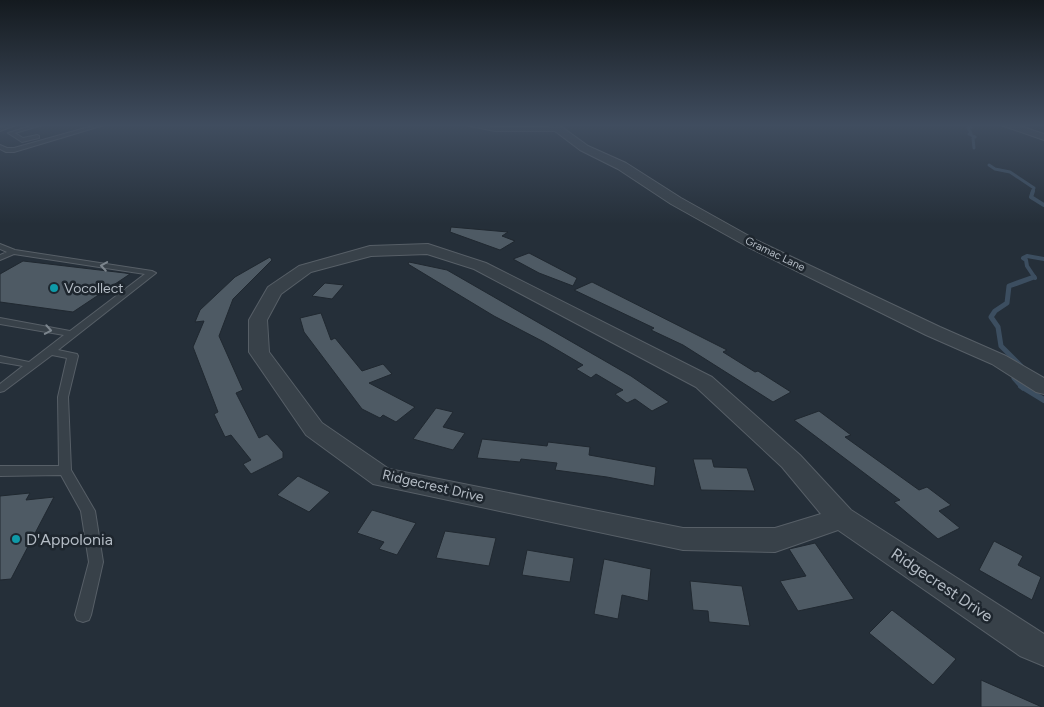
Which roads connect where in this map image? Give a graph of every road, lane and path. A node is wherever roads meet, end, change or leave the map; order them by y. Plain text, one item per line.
1 (605, 158) edge
2 (0, 246) edge
3 (13, 252) junction
4 (0, 258) edge
5 (0, 321) edge
6 (72, 334) junction
7 (49, 351) junction
8 (0, 359) edge
9 (31, 364) junction
10 (1036, 382) edge
11 (0, 389) edge
12 (65, 470) junction
13 (0, 472) edge
14 (841, 518) junction
15 (83, 614) dead end
16 (1044, 650) edge

1 - 10 street, Gramac Lane
2 - 3 lane
3 - 4 lane
6 -> 3 lane
5 -> 6 lane
6 - 7 lane
7 - 9 lane
7 - 12 lane
8 - 9 lane
9 - 11 lane
12 - 13 lane
12 - 15 lane
14 - 14 street, Ridgecrest Drive
14 - 16 street, Ridgecrest Drive

